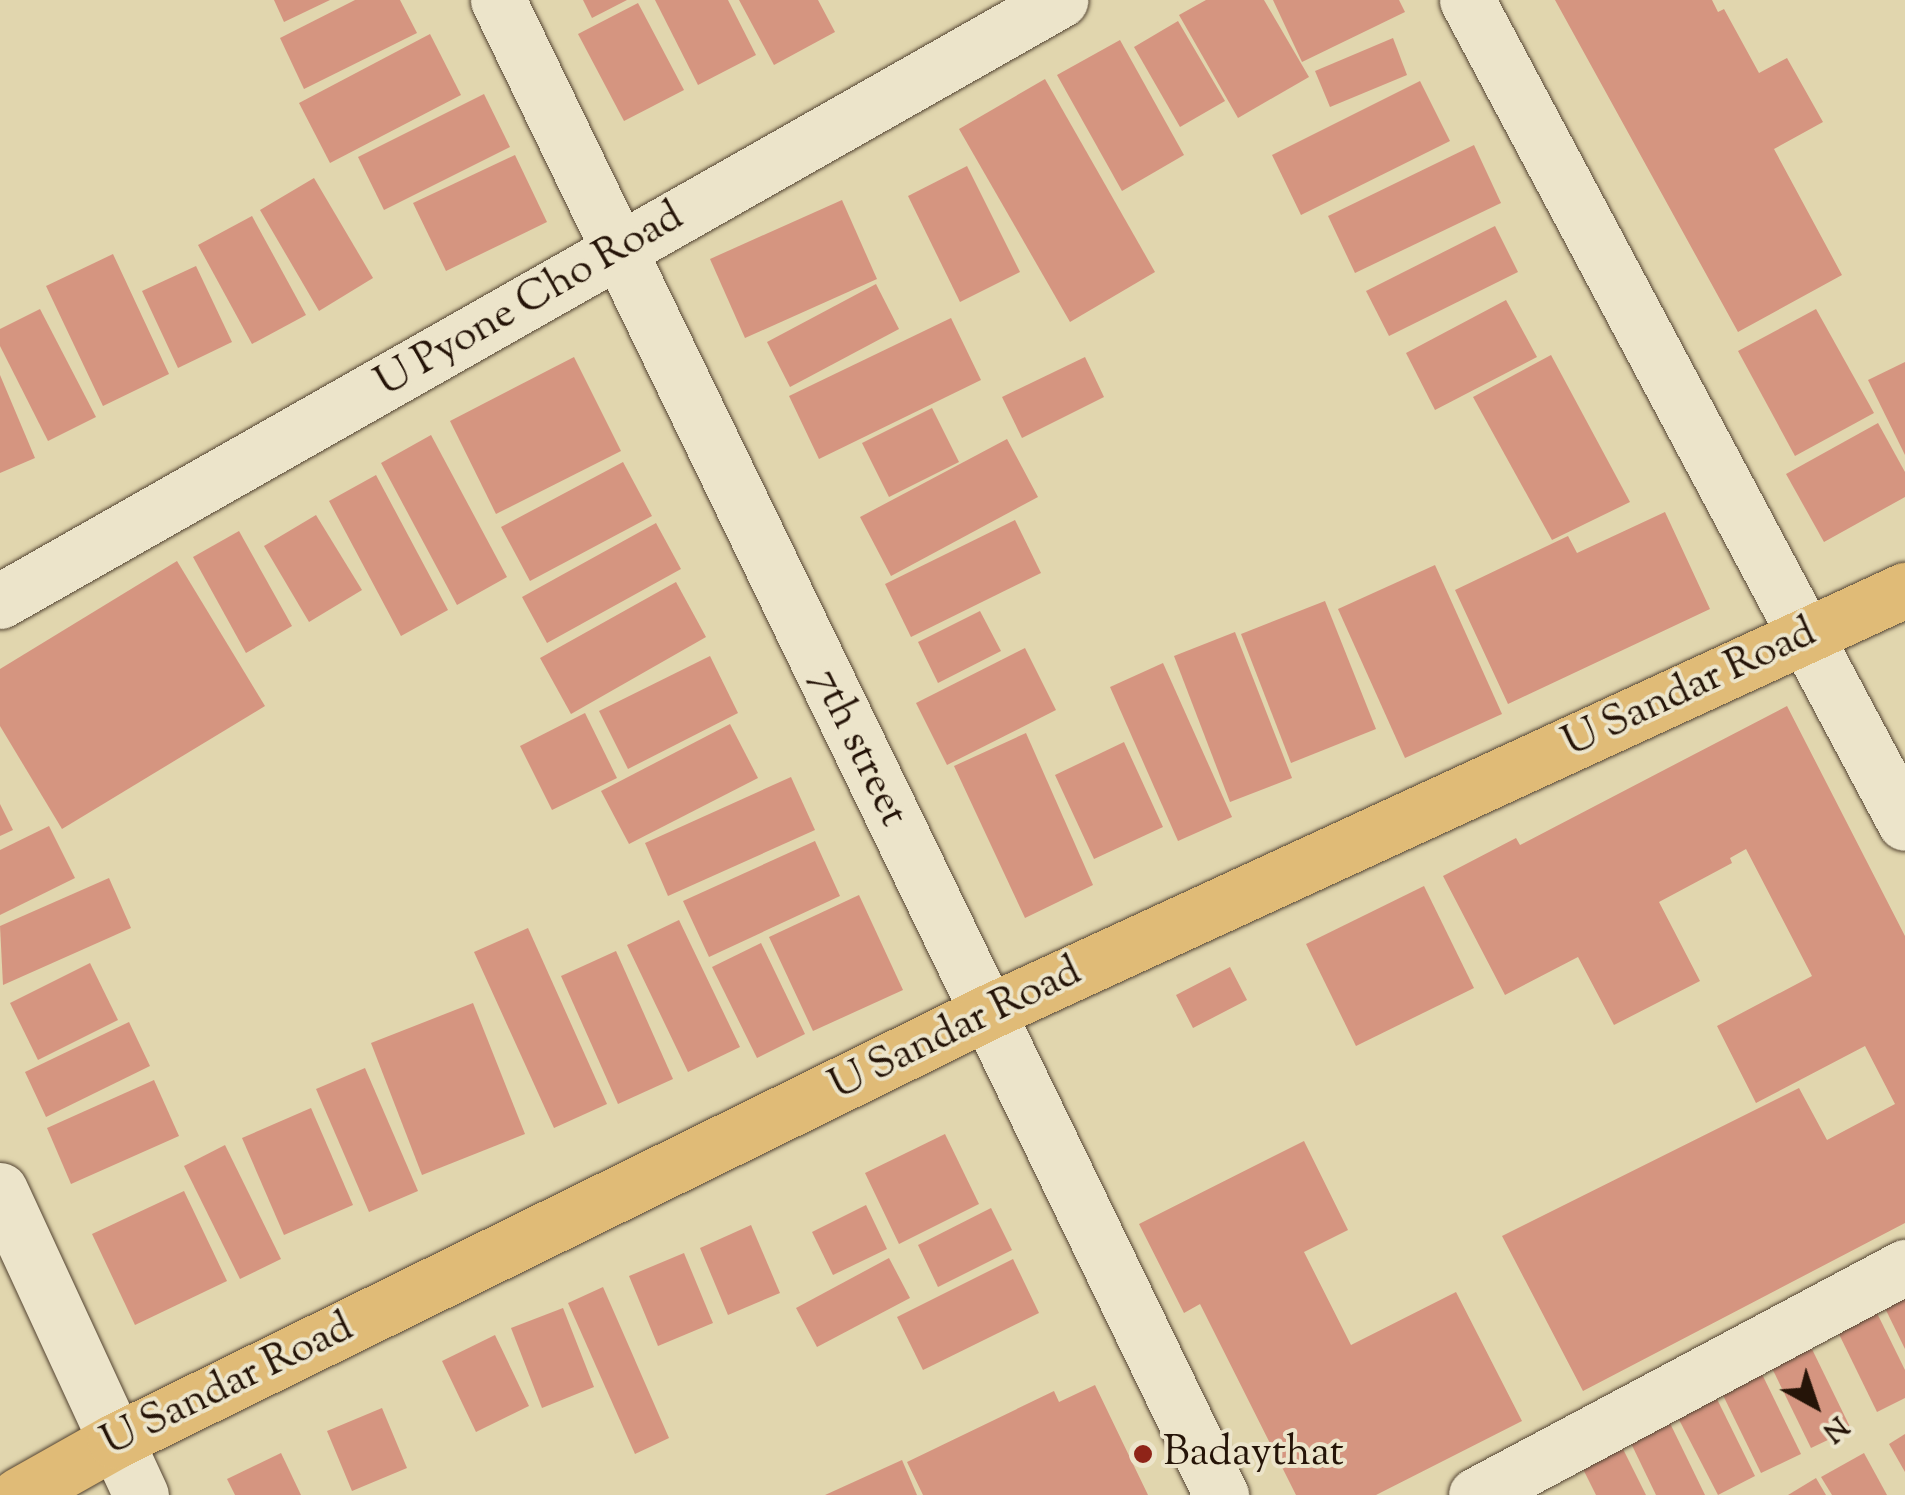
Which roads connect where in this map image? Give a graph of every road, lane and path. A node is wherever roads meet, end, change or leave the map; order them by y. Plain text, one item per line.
1 (498, 0) edge
2 (1060, 0) edge
3 (1467, 0) edge
4 (619, 252) junction
5 (1905, 590) edge
6 (0, 601) edge
7 (1806, 636) junction
8 (1905, 823) edge
9 (986, 1013) junction
10 (0, 1190) edge
11 (1905, 1268) edge
12 (115, 1441) junction
13 (18, 1495) edge
14 (141, 1495) edge
15 (1221, 1495) edge
16 (1476, 1495) edge

1 - 4 street, 7th street
2 - 4 street, U Pyone Cho Road
3 - 7 street
4 - 6 street, U Pyone Cho Road
4 - 9 street, 7th street
5 - 7 main road, U Sandar Road
7 - 8 street
7 - 9 main road, U Sandar Road
9 - 12 main road, U Sandar Road
9 - 15 street, 7th street
10 - 12 street
11 - 16 street
12 - 13 main road, U Sandar Road
12 - 14 street

